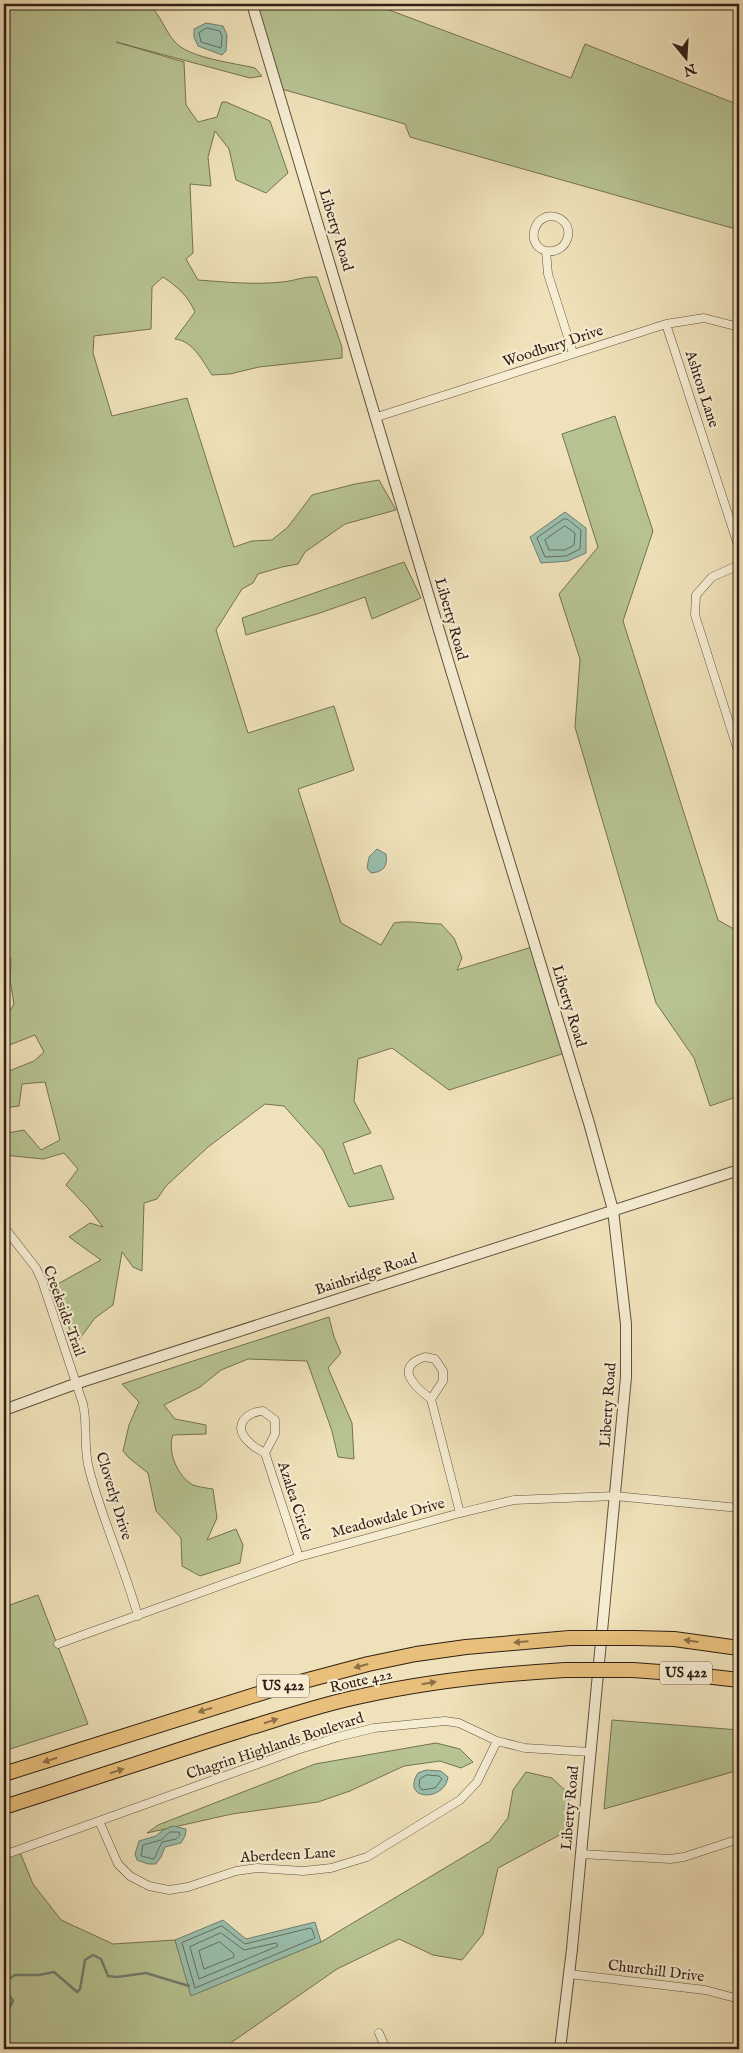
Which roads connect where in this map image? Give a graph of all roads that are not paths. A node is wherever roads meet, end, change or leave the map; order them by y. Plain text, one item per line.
1 (252, 4) edge
2 (546, 251) junction
3 (666, 324) junction
4 (739, 327) edge
5 (573, 353) junction
6 (377, 417) junction
7 (739, 548) edge
8 (739, 565) edge
9 (735, 730) edge
10 (739, 754) edge
11 (739, 1170) edge
12 (613, 1210) junction
13 (4, 1227) edge
14 (75, 1384) junction
15 (430, 1399) junction
16 (4, 1410) edge
17 (265, 1453) junction
18 (616, 1496) junction
19 (739, 1508) edge
20 (460, 1513) junction
21 (299, 1557) junction
22 (138, 1616) junction
23 (58, 1644) dead end
24 (739, 1648) edge
25 (739, 1680) edge
26 (497, 1741) junction
27 (590, 1752) junction
28 (4, 1774) edge
29 (4, 1807) edge
30 (99, 1821) junction
31 (739, 1839) edge
32 (581, 1854) junction
33 (4, 1855) edge
34 (569, 1974) junction
35 (739, 1999) edge
36 (379, 2033) dead end
37 (386, 2049) edge
38 (560, 2049) edge

1 - 6 street, Liberty Road
2 - 2 street
2 - 5 street
3 - 4 street, Woodbury Drive
3 - 5 street, Woodbury Drive
3 - 7 street, Ashton Lane
5 - 6 street, Woodbury Drive
6 - 12 street, Liberty Road
8 - 9 street
9 - 10 street
11 - 12 street, Bainbridge Road
12 - 14 street, Bainbridge Road
12 - 18 street, Liberty Road
13 - 14 street, Creekside Trail
14 - 16 street, Bainbridge Road
14 - 22 street, Cloverly Drive
15 - 15 street
15 - 20 street
17 - 17 street, Azalea Circle
17 - 21 street, Azalea Circle
18 - 19 street, Meadowdale Drive
18 - 20 street, Meadowdale Drive
18 - 27 street, Liberty Road
20 - 21 street, Meadowdale Drive
21 - 22 street, Meadowdale Drive
22 - 23 street, Meadowdale Drive
24 -> 28 highway, Route 422 / US 422, bridge
29 -> 25 highway, Route 422 / US 422, bridge
26 - 27 street, Chagrin Highlands Boulevard
26 - 30 street, Chagrin Highlands Boulevard
26 - 30 street, Aberdeen Lane
27 - 32 street, Liberty Road
30 - 33 street, Chagrin Highlands Boulevard
31 - 32 street
32 - 34 street, Liberty Road
34 - 35 street, Churchill Drive
34 - 38 street, Liberty Road
36 - 37 street

